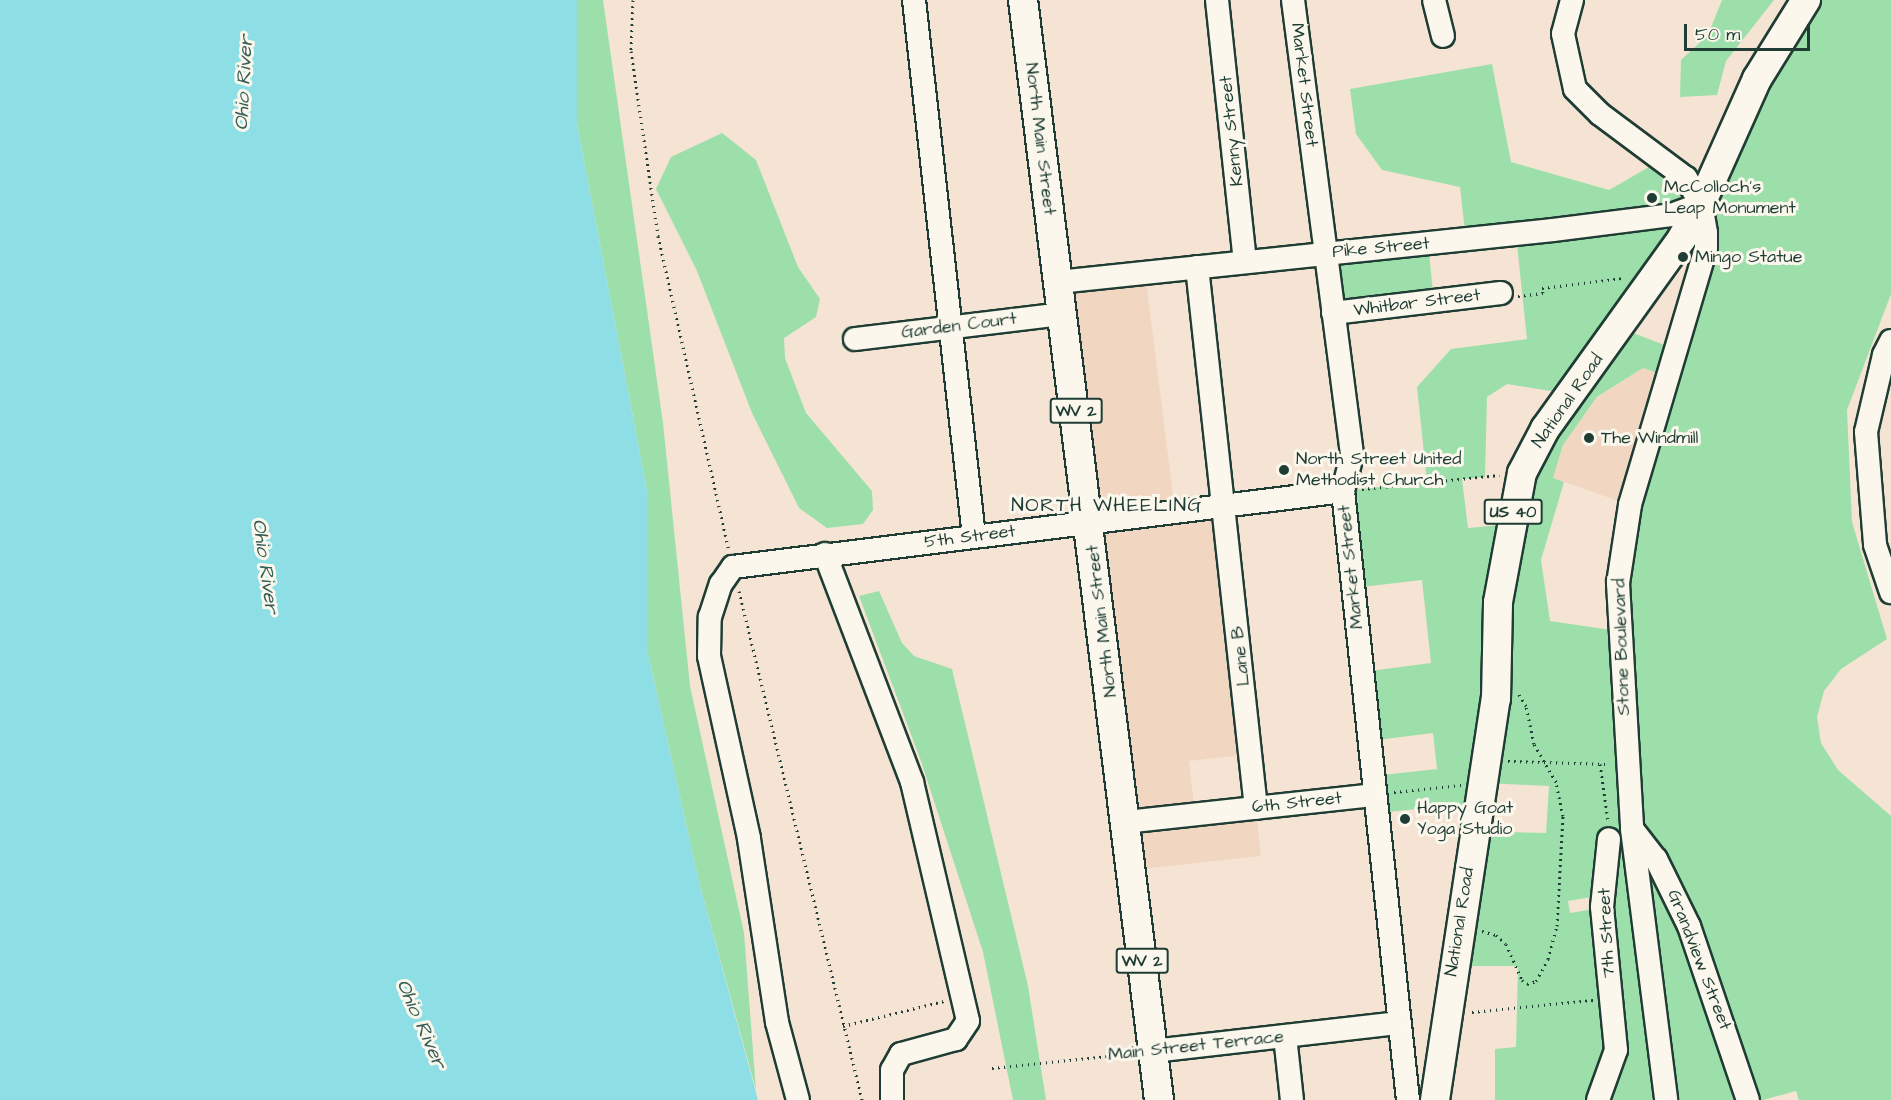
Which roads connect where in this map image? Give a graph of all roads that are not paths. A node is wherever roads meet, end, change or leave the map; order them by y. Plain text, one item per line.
1 (914, 0) edge
2 (1023, 0) edge
3 (1217, 0) edge
4 (1234, 0) edge
5 (1293, 0) edge
6 (1434, 0) edge
7 (1572, 0) edge
8 (1806, 0) edge
9 (1222, 26) junction
10 (1443, 36) dead end
11 (1701, 204) junction
12 (1325, 254) junction
13 (1245, 262) junction
14 (1197, 267) junction
15 (1058, 282) junction
16 (1506, 295) road end
17 (1333, 313) junction
18 (1064, 314) junction
19 (951, 327) junction
20 (855, 339) dead end
21 (1891, 342) edge
22 (1343, 490) junction
23 (1226, 504) junction
24 (1090, 523) junction
25 (974, 537) junction
26 (825, 554) junction
27 (1891, 592) edge
28 (1374, 795) junction
29 (1256, 808) junction
30 (1126, 822) junction
31 (1632, 829) junction
32 (1610, 839) road end
33 (1399, 1023) junction
34 (1285, 1036) junction
35 (1153, 1051) junction
36 (798, 1100) edge
37 (892, 1100) edge
38 (1159, 1100) edge
39 (1292, 1100) edge
40 (1408, 1100) edge
41 (1435, 1100) edge
42 (1598, 1100) edge
43 (1666, 1100) edge
44 (1748, 1100) edge

1 - 19 street
2 - 15 main road, North Main Street / WV 2
3 - 9 street, Kenny Street
4 - 9 street
5 - 12 street, Market Street
6 - 10 street
7 - 11 street
8 - 11 main road, National Road / US 40
9 - 13 street, Kenny Street
11 - 12 street, Pike Street
11 - 31 street, Stone Boulevard
11 - 41 main road, National Road / US 40
12 - 13 street, Pike Street
12 - 17 street, Market Street
13 - 14 street, Pike Street
14 - 15 street, Pike Street
14 - 23 street
15 - 18 main road, North Main Street / WV 2
16 - 17 street, Whitbar Street
17 - 22 street, Market Street
18 - 19 street, Garden Court
18 - 24 main road, North Main Street / WV 2
19 - 20 street, Garden Court
19 - 25 street
21 - 27 street
22 - 23 street, 5th Street
22 - 28 street, Market Street
23 - 24 street, 5th Street
23 - 29 street, Lane B
24 - 25 street, 5th Street
24 - 30 main road, North Main Street / WV 2
25 - 26 street, 5th Street
26 - 36 street, 5th Street
26 - 37 street
28 - 29 street, 6th Street
28 - 33 street, Market Street
29 - 30 street, 6th Street
30 - 35 main road, North Main Street / WV 2
31 - 43 street, Stone Boulevard
31 - 44 street, Grandview Street
32 - 42 street, 7th Street
33 - 34 street, Main Street Terrace
33 - 40 street, Market Street
34 - 35 street, Main Street Terrace
34 - 39 street
35 - 38 main road, North Main Street / WV 2

